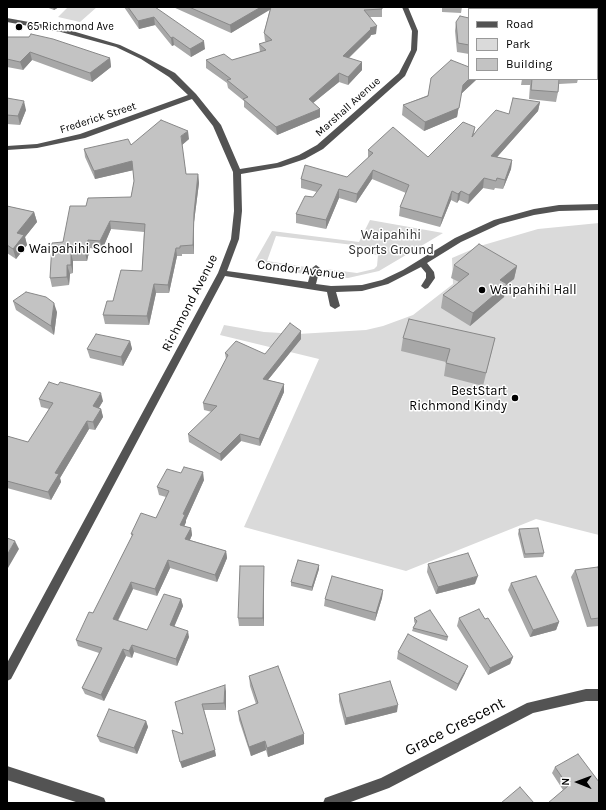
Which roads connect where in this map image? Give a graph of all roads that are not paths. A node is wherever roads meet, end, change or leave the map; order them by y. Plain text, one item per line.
1 (405, 7) edge
2 (7, 20) edge
3 (193, 96) junction
4 (7, 148) edge
5 (237, 172) junction
6 (599, 207) edge
7 (422, 262) junction
8 (316, 268) dead end
9 (222, 273) junction
10 (311, 286) junction
11 (425, 286) dead end
12 (331, 289) junction
13 (335, 306) dead end
14 (7, 675) edge
15 (599, 695) edge
16 (7, 773) edge
17 (99, 803) edge
18 (330, 803) edge

1 - 5 street, Marshall Avenue
2 - 3 street, Richmond Avenue
3 - 4 street, Frederick Street
3 - 5 street, Richmond Avenue
5 - 9 street, Richmond Avenue
6 - 7 street, Condor Avenue
7 - 11 street
7 - 12 street, Condor Avenue
8 - 10 street
9 - 10 street, Condor Avenue
9 - 14 street, Richmond Avenue
10 - 12 street, Condor Avenue
12 - 13 street
15 - 18 street, Grace Crescent
16 - 17 street

